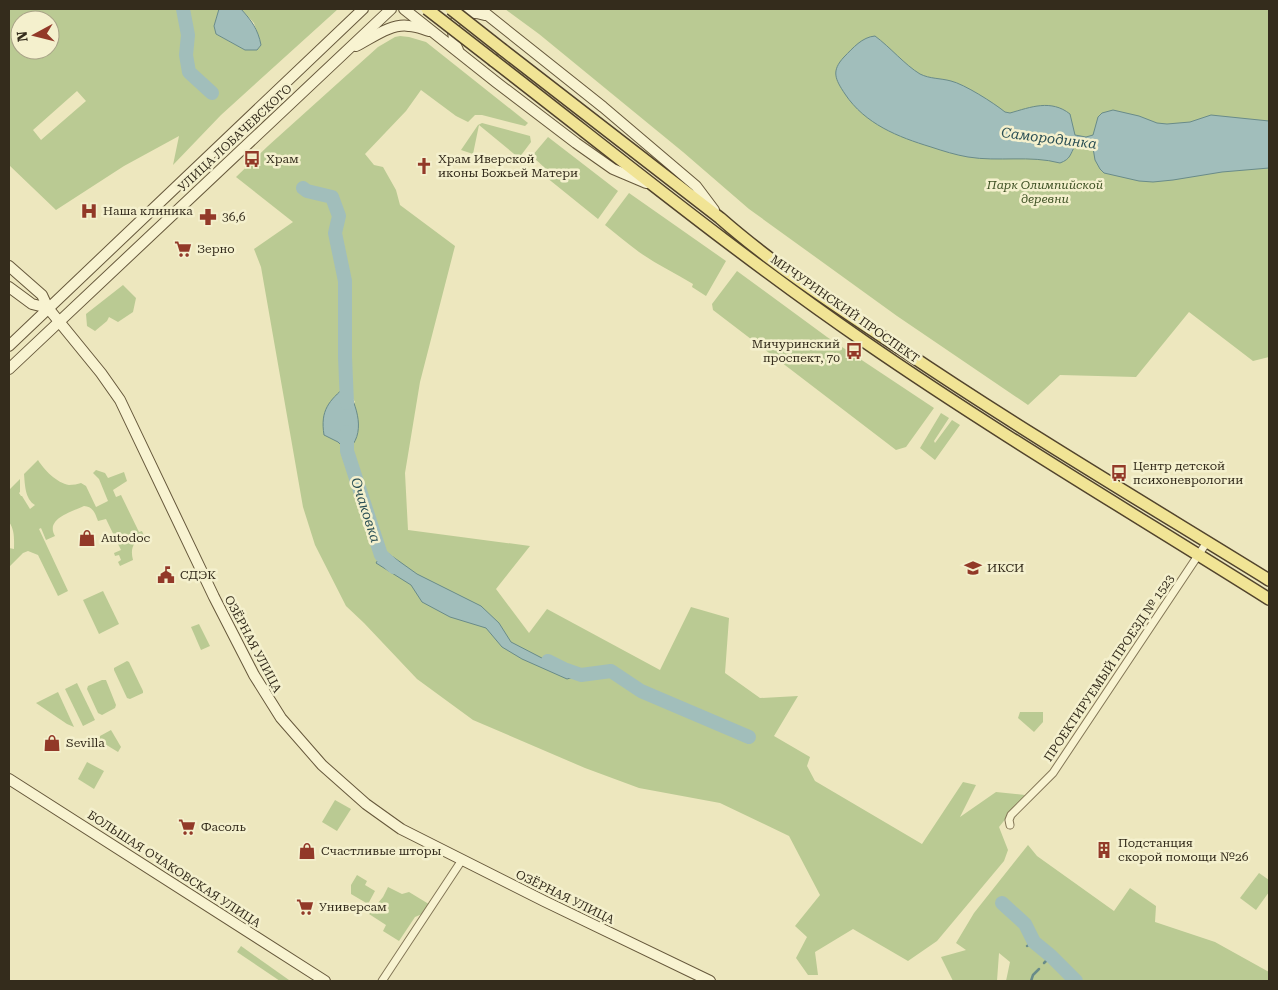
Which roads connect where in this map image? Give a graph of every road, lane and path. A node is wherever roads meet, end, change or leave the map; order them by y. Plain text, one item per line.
1 (350, 9) edge
2 (363, 9) edge
3 (391, 9) edge
4 (404, 9) edge
5 (427, 9) edge
6 (451, 9) edge
7 (480, 9) edge
8 (488, 16) junction
9 (342, 29) junction
10 (434, 32) junction
11 (459, 52) junction
12 (345, 53) junction
13 (657, 188) junction
14 (720, 218) junction
15 (9, 266) edge
16 (9, 287) edge
17 (48, 308) junction
18 (60, 321) junction
19 (9, 346) edge
20 (9, 369) edge
21 (1207, 542) junction
22 (1198, 555) junction
23 (1267, 575) edge
24 (1269, 599) edge
25 (9, 779) edge
26 (1010, 825) dead end
27 (462, 860) junction
28 (325, 981) edge
29 (382, 981) edge
30 (710, 981) edge

1 - 9 main road
2 - 9 main road, УЛИЦА ЛОБАЧЕВСКОГО
3 - 12 main road, УЛИЦА ЛОБАЧЕВСКОГО
4 - 10 main road
5 - 13 main road, МИЧУРИНСКИЙ ПРОСПЕКТ, bridge
6 - 14 main road, МИЧУРИНСКИЙ ПРОСПЕКТ, bridge
7 - 8 main road
8 - 11 main road
8 - 14 main road
9 - 17 main road, УЛИЦА ЛОБАЧЕВСКОГО
10 - 11 main road
10 - 12 main road
11 - 13 main road
12 - 18 main road, УЛИЦА ЛОБАЧЕВСКОГО
13 - 22 main road, МИЧУРИНСКИЙ ПРОСПЕКТ
14 - 21 main road, МИЧУРИНСКИЙ ПРОСПЕКТ
15 - 17 main road, ОЗЁРНАЯ УЛИЦА
16 - 17 main road
17 - 18 main road, ОЗЁРНАЯ УЛИЦА
17 - 19 main road, УЛИЦА ЛОБАЧЕВСКОГО
18 - 20 main road, УЛИЦА ЛОБАЧЕВСКОГО
18 - 27 main road, ОЗЁРНАЯ УЛИЦА
21 - 22 street, ПРОЕКТИРУЕМЫЙ ПРОЕЗД № 1523
21 - 23 main road, МИЧУРИНСКИЙ ПРОСПЕКТ
22 - 24 main road, МИЧУРИНСКИЙ ПРОСПЕКТ
22 - 26 street, ПРОЕКТИРУЕМЫЙ ПРОЕЗД № 1523
25 - 28 main road, БОЛЬШАЯ ОЧАКОВСКАЯ УЛИЦА
27 - 29 street
27 - 30 main road, ОЗЁРНАЯ УЛИЦА

